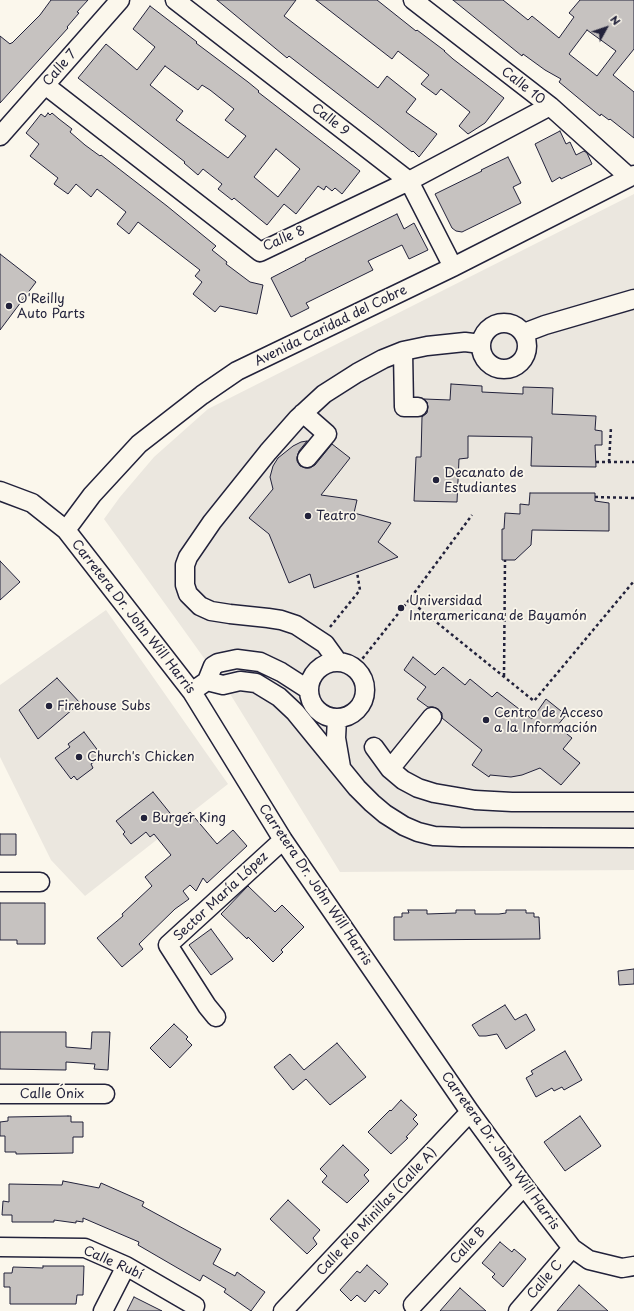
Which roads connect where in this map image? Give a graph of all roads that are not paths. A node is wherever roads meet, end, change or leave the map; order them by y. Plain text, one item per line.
1 (120, 0) edge
2 (175, 0) edge
3 (413, 0) edge
4 (45, 85) junction
5 (550, 106) junction
6 (0, 136) edge
7 (632, 176) edge
8 (408, 181) junction
9 (453, 267) junction
10 (634, 299) edge
11 (524, 333) junction
12 (481, 344) junction
13 (403, 351) junction
14 (418, 407) dead end
15 (303, 413) junction
16 (307, 458) dead end
17 (0, 491) edge
18 (66, 530) junction
19 (338, 662) junction
20 (207, 681) junction
21 (309, 690) junction
22 (192, 692) junction
23 (432, 717) dead end
24 (337, 718) junction
25 (374, 747) dead end
26 (390, 769) junction
27 (342, 770) junction
28 (634, 802) edge
29 (634, 838) edge
30 (283, 840) junction
31 (0, 882) edge
32 (40, 882) dead end
33 (216, 1017) dead end
34 (0, 1094) edge
35 (105, 1094) dead end
36 (470, 1112) junction
37 (524, 1186) junction
38 (0, 1247) edge
39 (572, 1248) junction
40 (126, 1266) junction
41 (634, 1266) edge
42 (413, 1305) dead end
43 (195, 1306) dead end
44 (103, 1311) edge
45 (283, 1311) edge
46 (518, 1311) edge

1 - 4 street, Calle 7
2 - 8 street, Calle 9
3 - 5 street, Calle 10
4 - 6 street, Calle 7
4 - 8 street, Calle 8
5 - 7 street, Calle 10
5 - 8 street, Calle 8
7 - 9 street, Avenida Caridad del Cobre
8 - 9 street, Calle 9
9 - 18 street, Avenida Caridad del Cobre
10 - 11 street
11 - 12 street
11 - 12 street
12 - 13 street
13 - 14 street
13 - 15 street
15 - 16 street
15 - 19 street
17 - 18 street, Carretera Dr. John Will Harris
18 - 22 street, Carretera Dr. John Will Harris
19 - 21 street
19 - 24 street
20 - 21 street
20 - 22 street
20 - 27 street
21 - 24 street
22 - 30 street, Carretera Dr. John Will Harris
23 - 26 street
24 - 27 street
25 - 26 street
26 - 28 street
27 - 29 street
30 - 33 street, Sector María López
30 - 36 street, Carretera Dr. John Will Harris
31 - 32 street
34 - 35 street, Calle Ónix
36 - 37 street, Carretera Dr. John Will Harris
36 - 45 street, Calle Río Minillas (Calle A)
37 - 39 street, Carretera Dr. John Will Harris
37 - 42 street, Calle B
38 - 40 street, Calle Rubí
39 - 41 street, Carretera Dr. John Will Harris
39 - 46 street, Calle C
40 - 43 street, Calle Rubí
40 - 44 street

